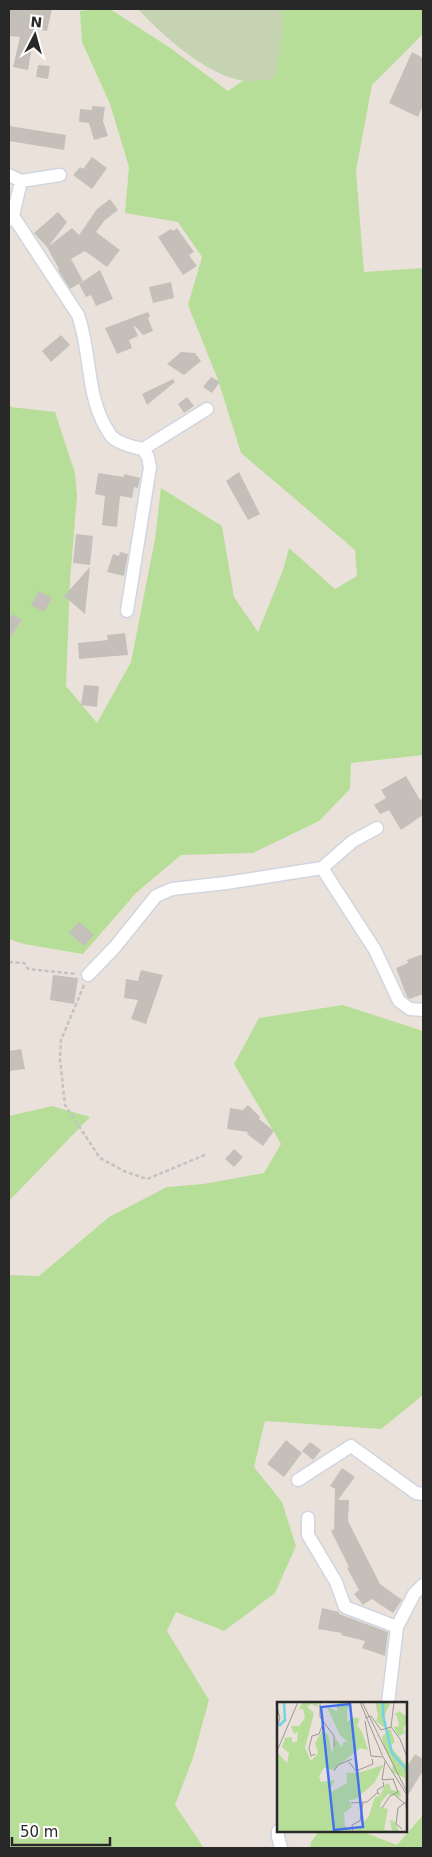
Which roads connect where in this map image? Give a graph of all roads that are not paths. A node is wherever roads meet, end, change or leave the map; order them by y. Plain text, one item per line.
1 (9, 175) edge
2 (60, 175) dead end
3 (21, 181) junction
4 (11, 218) edge
5 (207, 409) dead end
6 (142, 449) junction
7 (127, 611) dead end
8 (377, 828) dead end
9 (322, 868) junction
10 (88, 975) road end
11 (423, 1010) edge
12 (298, 1480) dead end
13 (423, 1494) edge
14 (308, 1518) dead end
15 (423, 1585) edge
16 (397, 1627) junction
17 (388, 1702) edge
18 (278, 1832) edge
19 (281, 1848) edge

1 - 3 street
2 - 3 street
3 - 4 street
4 - 6 street
5 - 6 street
6 - 7 street
8 - 9 street
9 - 10 street
9 - 11 street
12 - 13 street
14 - 16 street
15 - 16 street
16 - 17 street
18 - 19 street

